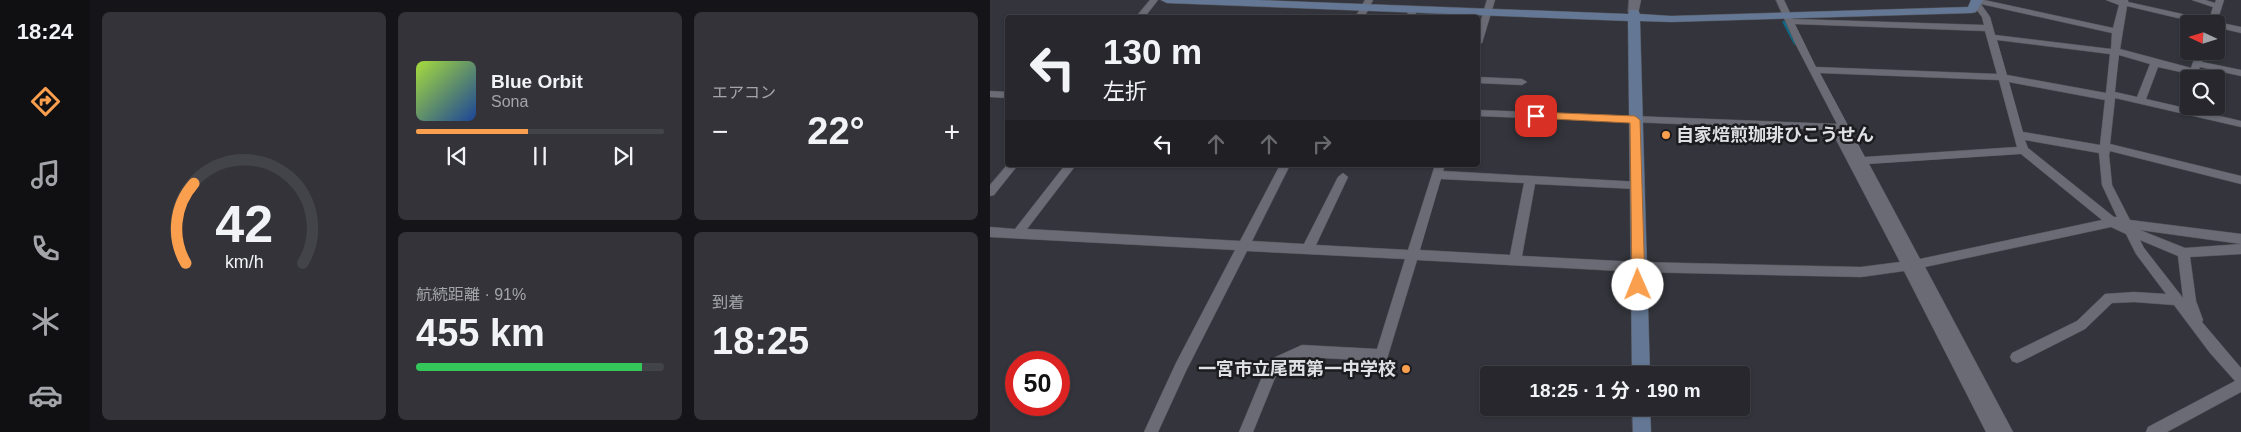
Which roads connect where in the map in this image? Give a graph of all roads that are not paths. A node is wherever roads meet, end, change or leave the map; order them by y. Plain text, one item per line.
1 (1154, 0) edge
2 (1168, 0) edge
3 (1298, 0) edge
4 (2110, 0) edge
5 (2196, 0) edge
6 (2123, 1) edge
7 (1976, 2) edge
8 (2219, 3) edge
9 (1489, 6) edge
10 (1365, 7) edge
11 (1416, 8) edge
12 (1634, 10) edge
13 (1785, 11) edge
14 (1142, 15) edge
15 (2180, 15) edge
16 (2225, 26) edge
17 (2117, 30) junction
18 (2241, 30) edge
19 (1990, 33) junction
20 (1480, 36) edge
21 (2114, 51) junction
22 (2199, 60) edge
23 (2155, 63) junction
24 (2198, 64) junction
25 (1814, 70) junction
26 (2241, 73) edge
27 (2001, 77) junction
28 (1480, 80) edge
29 (1522, 82) dead end
30 (990, 94) edge
31 (1005, 94) edge
32 (2110, 96) junction
33 (2140, 101) junction
34 (1480, 113) edge
35 (1635, 120) junction
36 (2241, 124) edge
37 (2019, 135) junction
38 (2105, 148) junction
39 (2023, 150) junction
40 (1863, 161) junction
41 (1011, 167) edge
42 (1069, 167) edge
43 (1284, 167) edge
44 (1438, 170) edge
45 (1343, 177) dead end
46 (1530, 180) junction
47 (2241, 180) edge
48 (1636, 185) junction
49 (990, 192) edge
50 (2112, 222) junction
51 (2126, 225) junction
52 (990, 232) edge
53 (1017, 234) junction
54 (2241, 239) edge
55 (1243, 246) junction
56 (2241, 249) edge
57 (1308, 250) junction
58 (2184, 253) junction
59 (1412, 254) junction
60 (1515, 260) junction
61 (1912, 264) junction
62 (1638, 267) junction
63 (2177, 300) junction
64 (2215, 349) junction
65 (2017, 356) dead end
66 (1641, 366) edge
67 (2241, 378) edge
68 (2241, 385) edge
69 (1641, 416) edge
70 (1151, 432) edge
71 (1246, 432) edge
72 (1642, 432) edge
73 (1994, 432) edge
74 (2006, 432) edge
75 (2153, 432) edge

1 - 14 street
2 - 10 main road
3 - 10 main road
4 - 6 street
5 - 8 street
6 - 15 street
6 - 17 street
7 - 13 main road
7 - 17 street
7 - 19 street
9 - 11 main road
9 - 12 main road
9 - 20 street
10 - 11 main road
12 - 13 main road
12 - 35 main road
13 - 19 street
13 - 25 street
16 - 18 street
17 - 21 street
19 - 21 street
19 - 27 street
21 - 23 street
21 - 32 street
22 - 24 street
23 - 24 street
23 - 33 street
24 - 26 street
25 - 27 street
25 - 40 street
27 - 32 street
27 - 37 street
28 - 29 street
30 - 31 street
32 - 33 street
32 - 38 street
33 - 36 street
34 - 35 street
35 - 48 main road
35 - 61 street
37 - 38 street
37 - 39 street
38 - 47 street
38 - 51 street
39 - 40 street
39 - 50 street
40 - 61 street
41 - 49 street
42 - 53 street
43 - 55 street
44 - 46 street
44 - 59 street
45 - 57 street
46 - 48 street
46 - 60 street
48 - 62 main road
50 - 51 street
50 - 61 street
51 - 54 street
51 - 58 street
51 - 63 street
52 - 53 street
53 - 55 street
55 - 57 street
55 - 70 street
56 - 58 street
57 - 59 street
58 - 64 street
59 - 60 street
59 - 71 street
60 - 62 street
61 - 62 street
61 - 73 street
61 - 74 street
62 - 66 main road
63 - 64 street
63 - 65 street
64 - 67 street
68 - 75 street
69 - 72 main road

